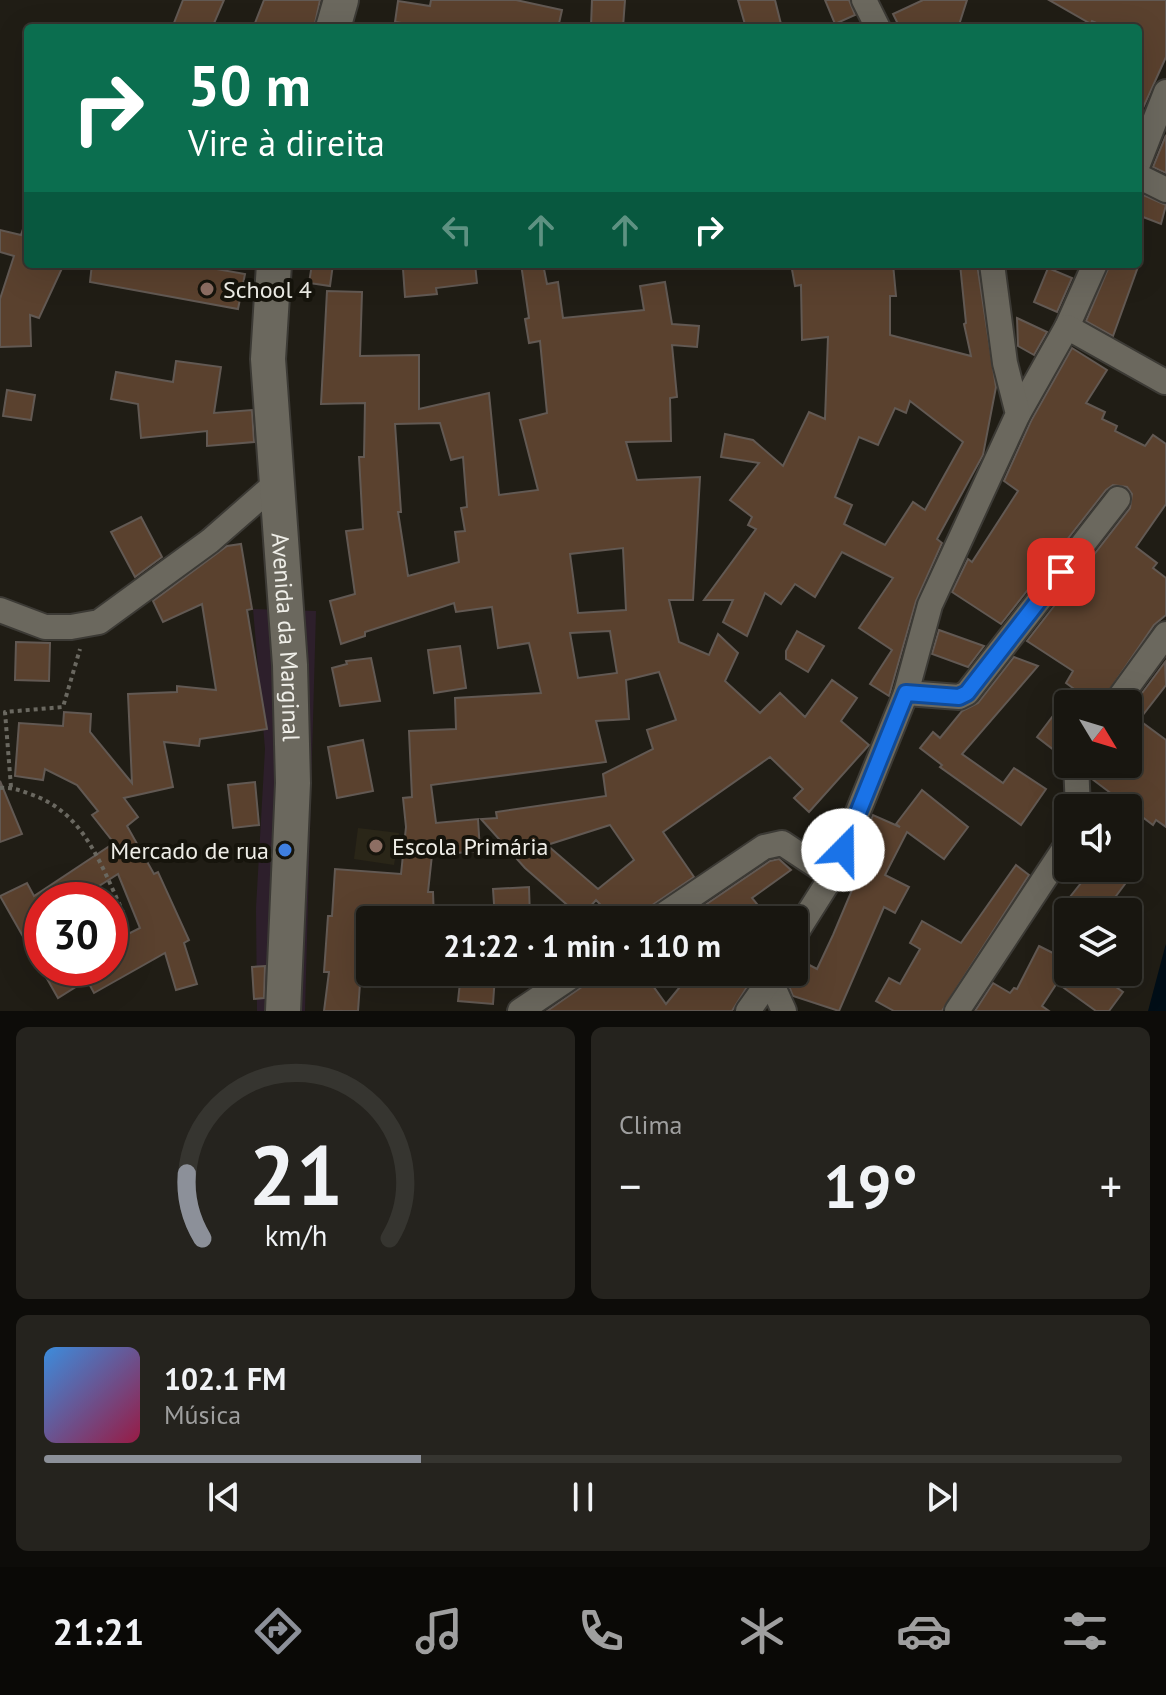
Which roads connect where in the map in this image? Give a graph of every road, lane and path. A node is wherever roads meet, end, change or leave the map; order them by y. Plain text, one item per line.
1 (341, 0) edge
2 (864, 0) edge
3 (334, 24) edge
4 (876, 24) edge
5 (1166, 92) edge
6 (1142, 154) edge
7 (1142, 178) edge
8 (1166, 190) edge
9 (274, 268) edge
10 (993, 268) edge
11 (1093, 268) edge
12 (1067, 327) junction
13 (1165, 382) edge
14 (1018, 414) junction
15 (274, 485) junction
16 (1118, 499) dead end
17 (0, 610) edge
18 (87, 624) junction
19 (1166, 634) edge
20 (1125, 690) edge
21 (906, 693) junction
22 (11, 787) junction
23 (0, 788) edge
24 (1054, 864) edge
25 (832, 876) junction
26 (109, 882) edge
27 (677, 906) edge
28 (808, 914) edge
29 (557, 986) edge
30 (764, 986) edge
31 (775, 986) edge
32 (283, 1011) edge
33 (520, 1011) edge
34 (748, 1011) edge
35 (784, 1011) edge
36 (957, 1011) edge

1 - 3 street
2 - 4 street
5 - 6 street
7 - 8 street
9 - 15 street, Avenida da Marginal
10 - 14 street
11 - 12 street
12 - 13 street
12 - 14 street
14 - 21 street
15 - 18 street
15 - 32 street, Avenida da Marginal
16 - 21 street
17 - 18 street
18 - 22 path
19 - 20 street
21 - 25 street
22 - 23 path
22 - 26 path
24 - 36 street
25 - 27 street
25 - 28 street
29 - 33 street
30 - 34 street
31 - 35 street

